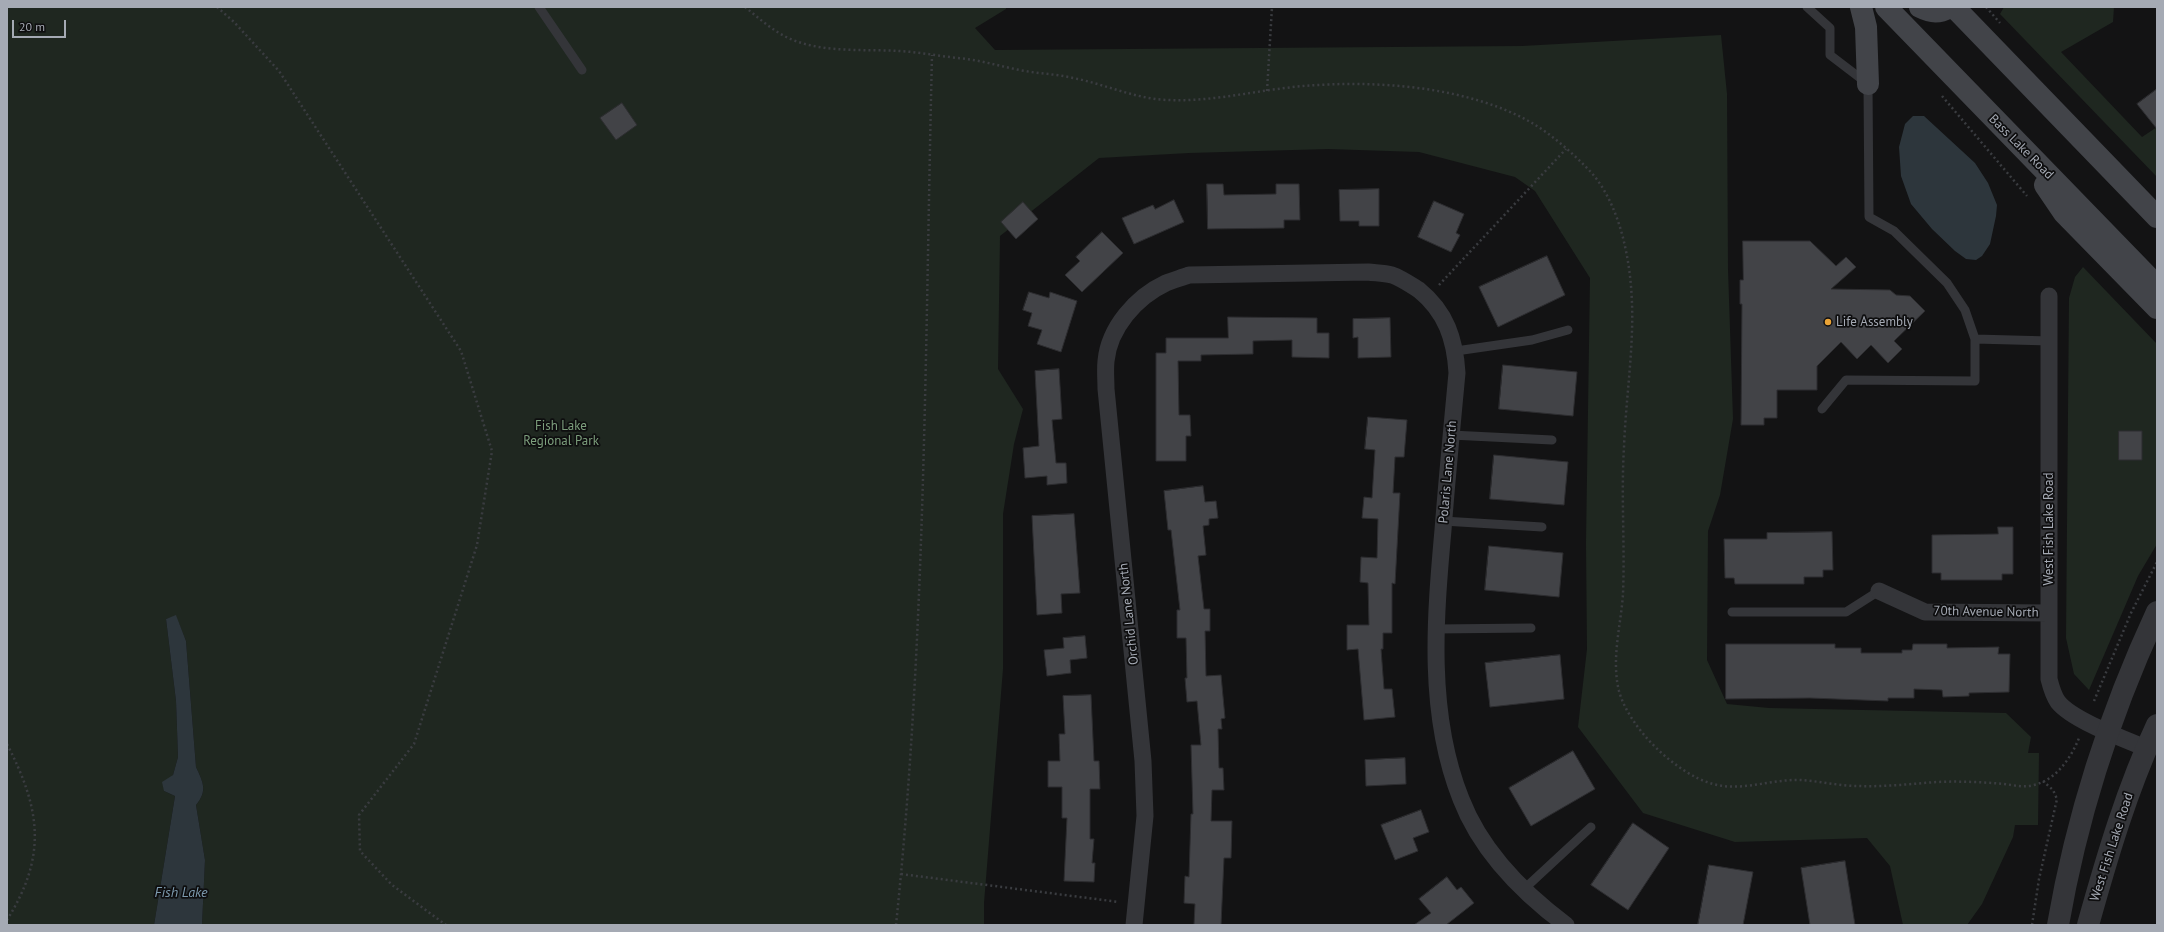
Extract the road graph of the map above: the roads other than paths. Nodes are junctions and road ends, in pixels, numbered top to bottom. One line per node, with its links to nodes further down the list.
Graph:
1 (539, 7): 8 (lane)
2 (1807, 7): 9 (lane)
3 (1861, 7): 9 (main road)
4 (1886, 7): 10 (main road, Bass Lake Road)
5 (1920, 7): 6 (main road)
6 (1950, 7)
7 (1954, 7): 11 (main road)
8 (582, 70)
9 (1868, 84): 17 (lane)
10 (2015, 141): 12 (main road, Bass Lake Road); 14 (main road)
11 (2157, 217)
12 (2157, 286)
13 (2049, 296): 18 (street, West Fish Lake Road)
14 (2157, 308)
15 (1131, 309): 19 (street, Polaris Lane North); 36 (street, Orchid Lane North)
16 (1568, 330): 19 (lane)
17 (1975, 339): 18 (lane); 20 (lane)
18 (2050, 341): 28 (street, West Fish Lake Road)
19 (1456, 351): 21 (street, Polaris Lane North)
20 (1822, 409)
21 (1451, 435): 22 (lane); 23 (street, Polaris Lane North)
22 (1552, 440)
23 (1444, 521): 24 (lane); 30 (street, Polaris Lane North)
24 (1542, 527)
25 (1879, 591): 26 (lane); 28 (street, 70th Avenue North)
26 (1732, 612)
27 (2157, 612): 32 (street)
28 (2049, 613): 32 (street, West Fish Lake Road)
29 (1531, 628): 30 (lane)
30 (1436, 629): 35 (street, Polaris Lane North)
31 (2157, 725): 33 (street, West Fish Lake Road)
32 (2108, 732): 33 (street, West Fish Lake Road); 38 (street)
33 (2146, 748): 39 (street, West Fish Lake Road)
34 (1591, 827): 35 (lane)
35 (1523, 890): 37 (street, Polaris Lane North)
36 (1134, 925)
37 (1566, 925)
38 (2058, 925)
39 (2088, 925)

